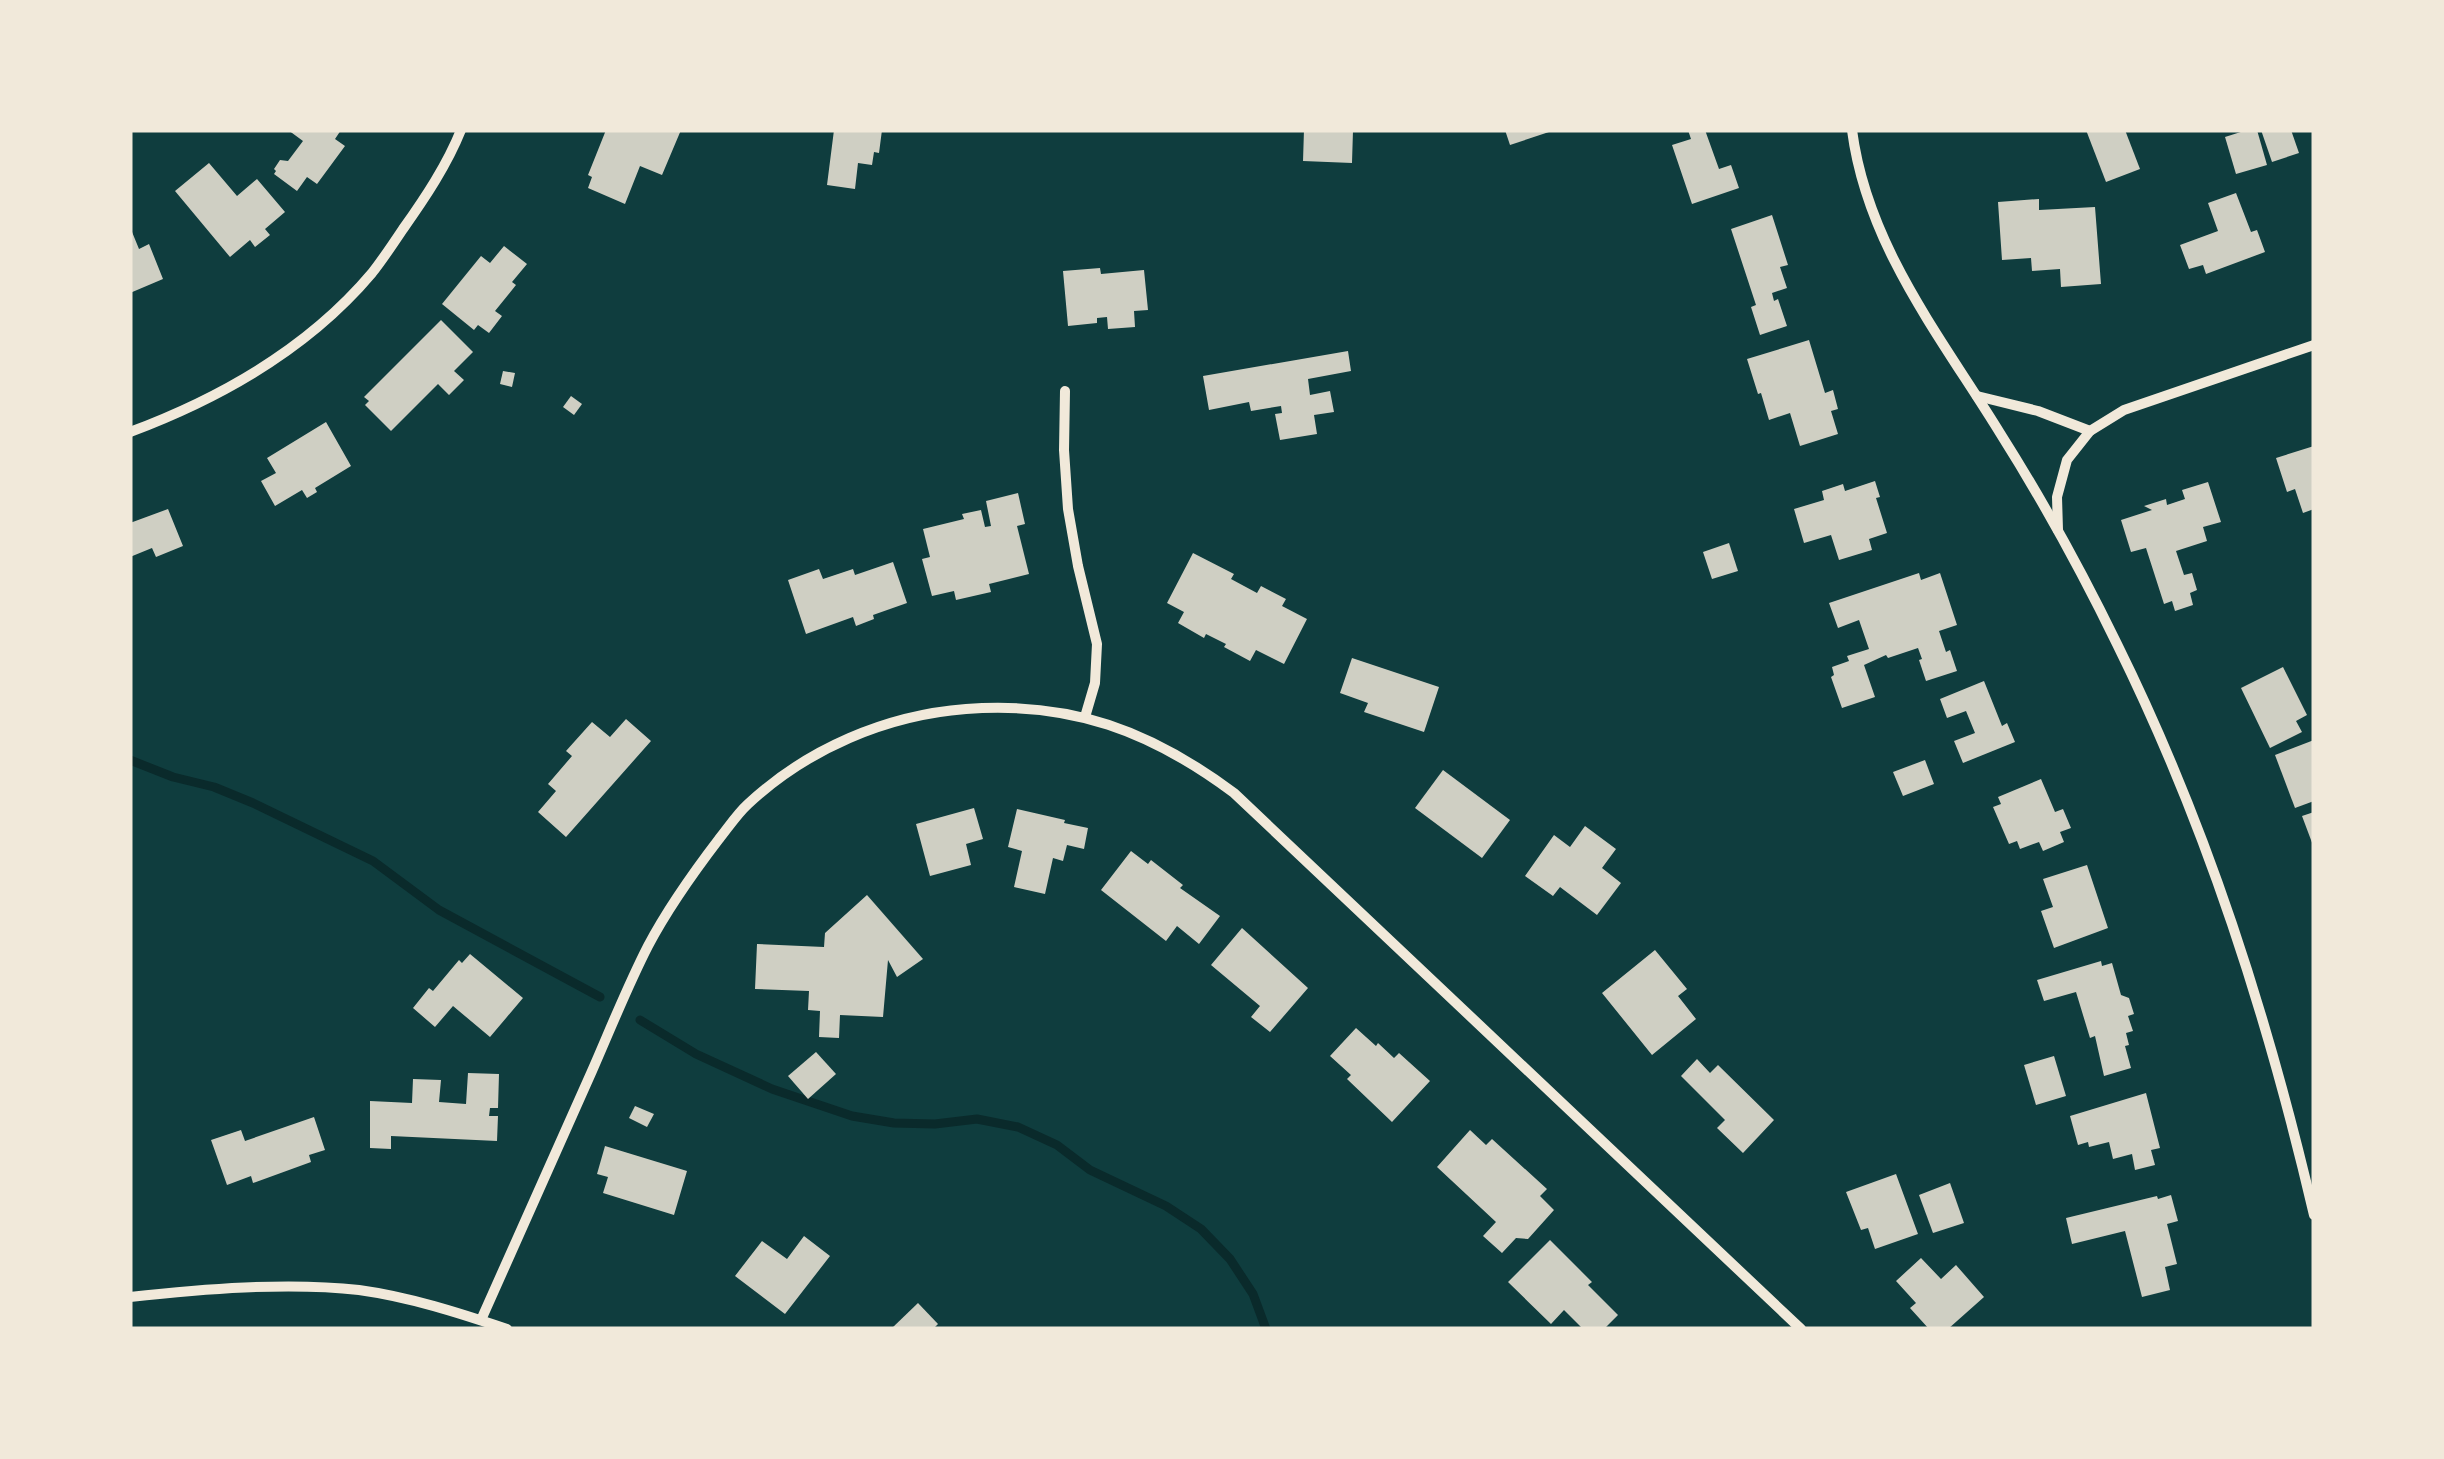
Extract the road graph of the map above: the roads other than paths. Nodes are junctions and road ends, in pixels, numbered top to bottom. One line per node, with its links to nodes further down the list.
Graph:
1 (461, 130): 7 (street)
2 (1852, 130): 5 (street)
3 (2314, 345): 6 (street)
4 (1065, 392): 9 (street)
5 (1977, 396): 6 (street); 8 (street)
6 (2090, 430): 8 (street)
7 (130, 432)
8 (2059, 533): 10 (street)
9 (1085, 718): 12 (street); 14 (street)
10 (2314, 1214)
11 (130, 1297): 12 (street)
12 (481, 1320): 13 (street)
13 (507, 1329)
14 (1801, 1329)

